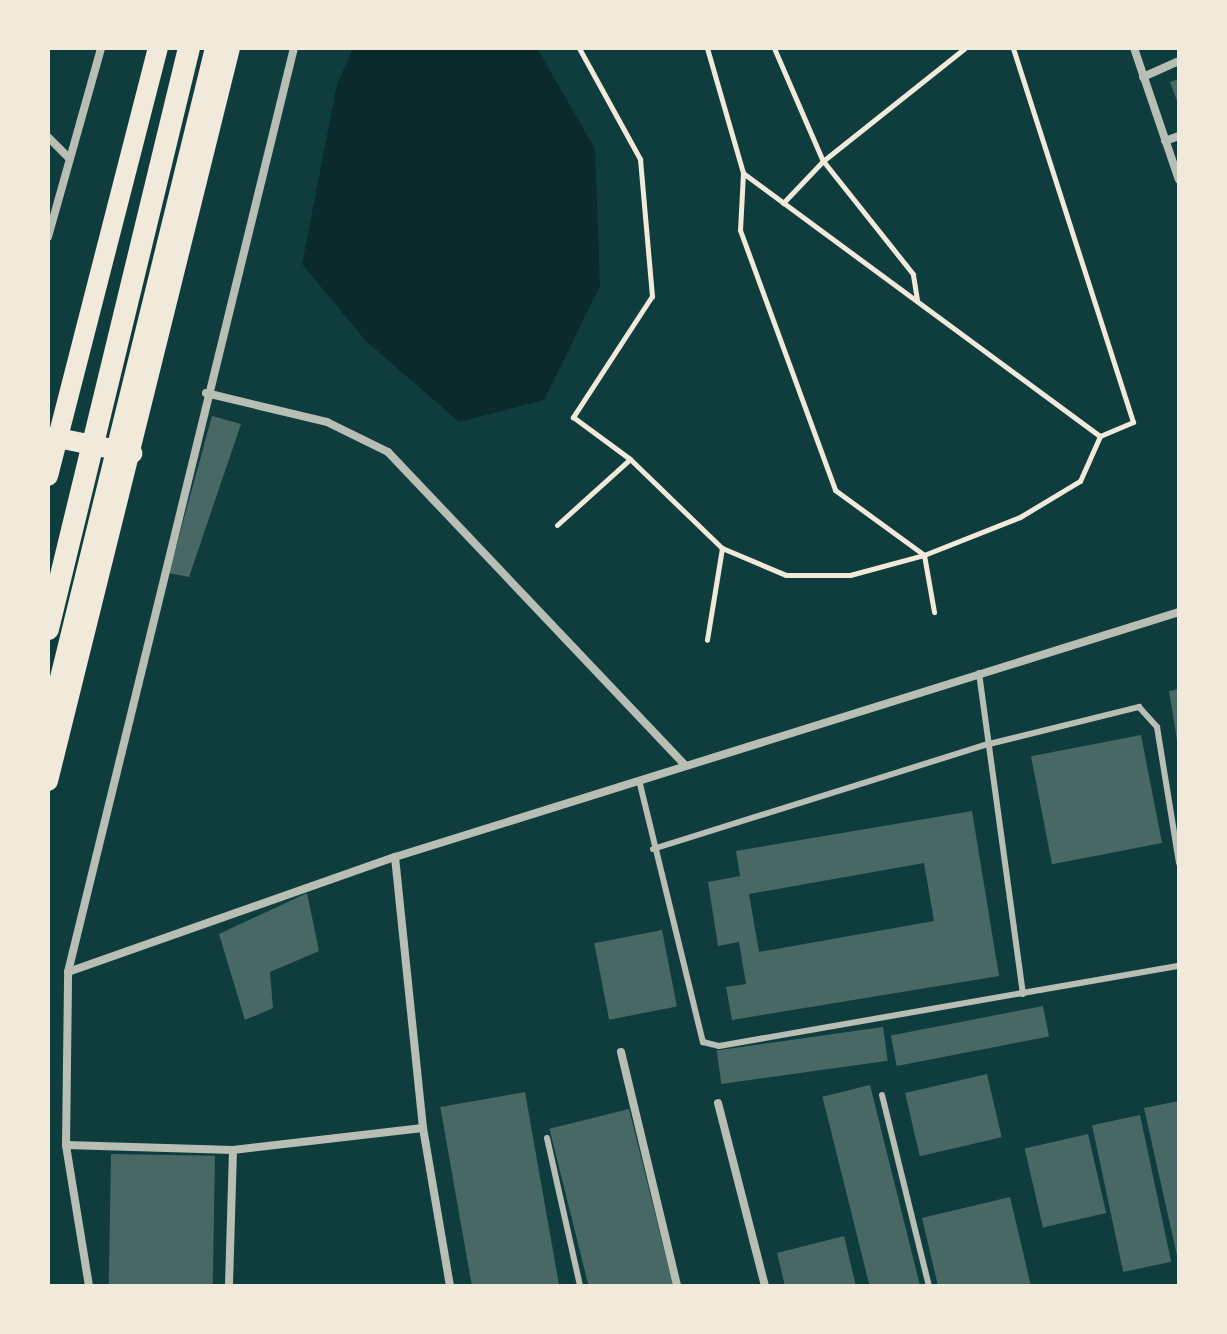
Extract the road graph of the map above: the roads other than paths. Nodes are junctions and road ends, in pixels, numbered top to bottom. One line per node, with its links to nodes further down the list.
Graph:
1 (101, 48): 13 (street)
2 (158, 48): 17 (main road)
3 (189, 48): 21 (highway)
4 (216, 48): 23 (highway)
5 (230, 48): 18 (main road)
6 (294, 48): 16 (street)
7 (1134, 48): 9 (street)
8 (1179, 61): 9 (street)
9 (1143, 77): 12 (street)
10 (1179, 136): 12 (street)
11 (48, 137): 13 (street)
12 (1165, 141): 14 (street)
13 (68, 157): 15 (street)
14 (1179, 180)
15 (48, 237)
16 (206, 393): 25 (street); 32 (street)
17 (58, 438): 18 (main road); 19 (main road)
18 (133, 454): 27 (main road)
19 (48, 476)
20 (1179, 612): 22 (street)
21 (48, 629)
22 (979, 672): 24 (lane); 25 (street)
23 (48, 731)
24 (985, 745): 28 (lane); 30 (lane); 33 (lane)
25 (685, 765): 26 (street)
26 (639, 780): 28 (lane); 29 (street)
27 (48, 781)
28 (653, 849): 33 (lane)
29 (395, 857): 32 (street); 37 (street)
30 (1179, 863)
31 (1179, 966): 33 (lane)
32 (68, 972): 39 (street)
33 (1023, 994)
34 (621, 1052): 45 (street)
35 (882, 1095): 47 (lane)
36 (718, 1103): 46 (street)
37 (423, 1128): 40 (street); 43 (street)
38 (547, 1138): 44 (lane)
39 (66, 1145): 40 (street); 41 (street)
40 (233, 1150): 42 (street)
41 (89, 1286)
42 (229, 1286)
43 (450, 1286)
44 (580, 1286)
45 (677, 1286)
46 (765, 1286)
47 (929, 1286)

